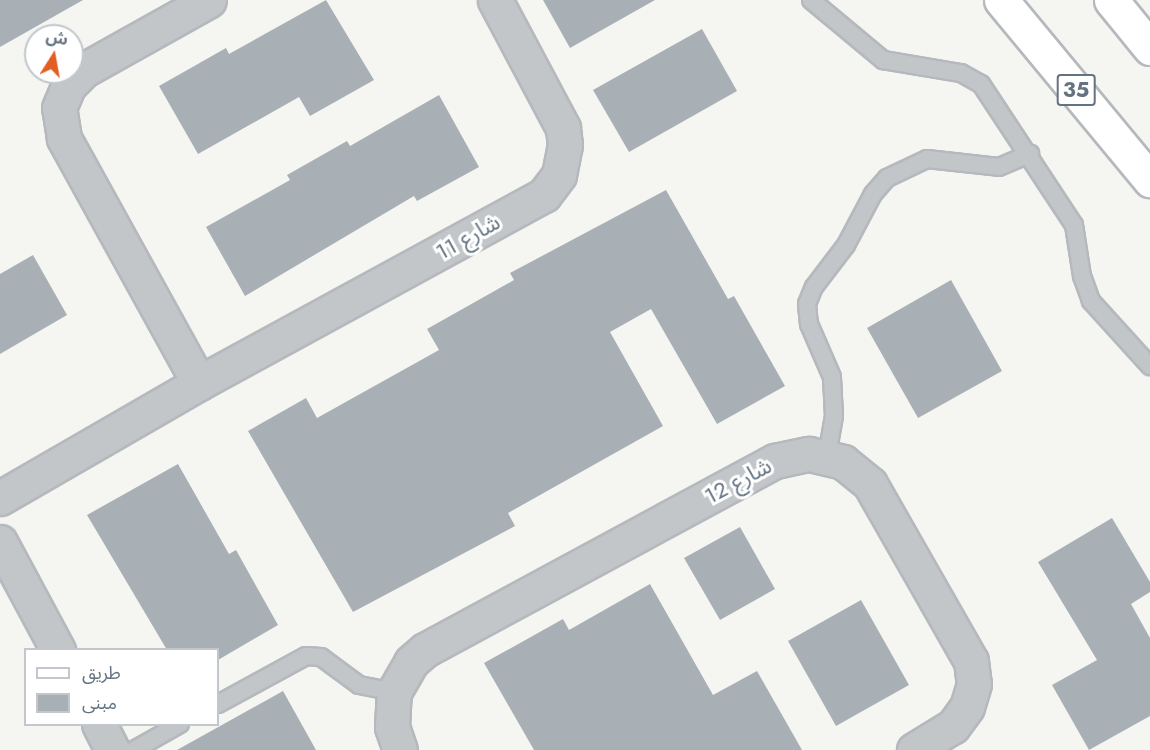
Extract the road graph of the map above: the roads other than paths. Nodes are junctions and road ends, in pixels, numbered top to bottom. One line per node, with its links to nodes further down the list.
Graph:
1 (209, 0): 10 (street)
2 (495, 0): 10 (street, شارع 11)
3 (811, 0): 7 (lane)
4 (1001, 0): 8 (main road, 35)
5 (1111, 0): 6 (main road)
6 (1150, 48)
7 (1030, 154): 9 (lane); 11 (lane)
8 (1150, 180)
9 (1150, 366)
10 (199, 383): 12 (street, شارع 11)
11 (826, 456): 15 (street, شارع 12); 22 (street, شارع 12)
12 (0, 498)
13 (0, 542): 14 (street)
14 (57, 648)
15 (394, 692): 16 (lane); 21 (street, شارع 12)
16 (219, 703)
17 (100, 726): 19 (street)
18 (176, 726): 20 (lane)
19 (112, 750)
20 (134, 750)
21 (400, 750)
22 (914, 750)

